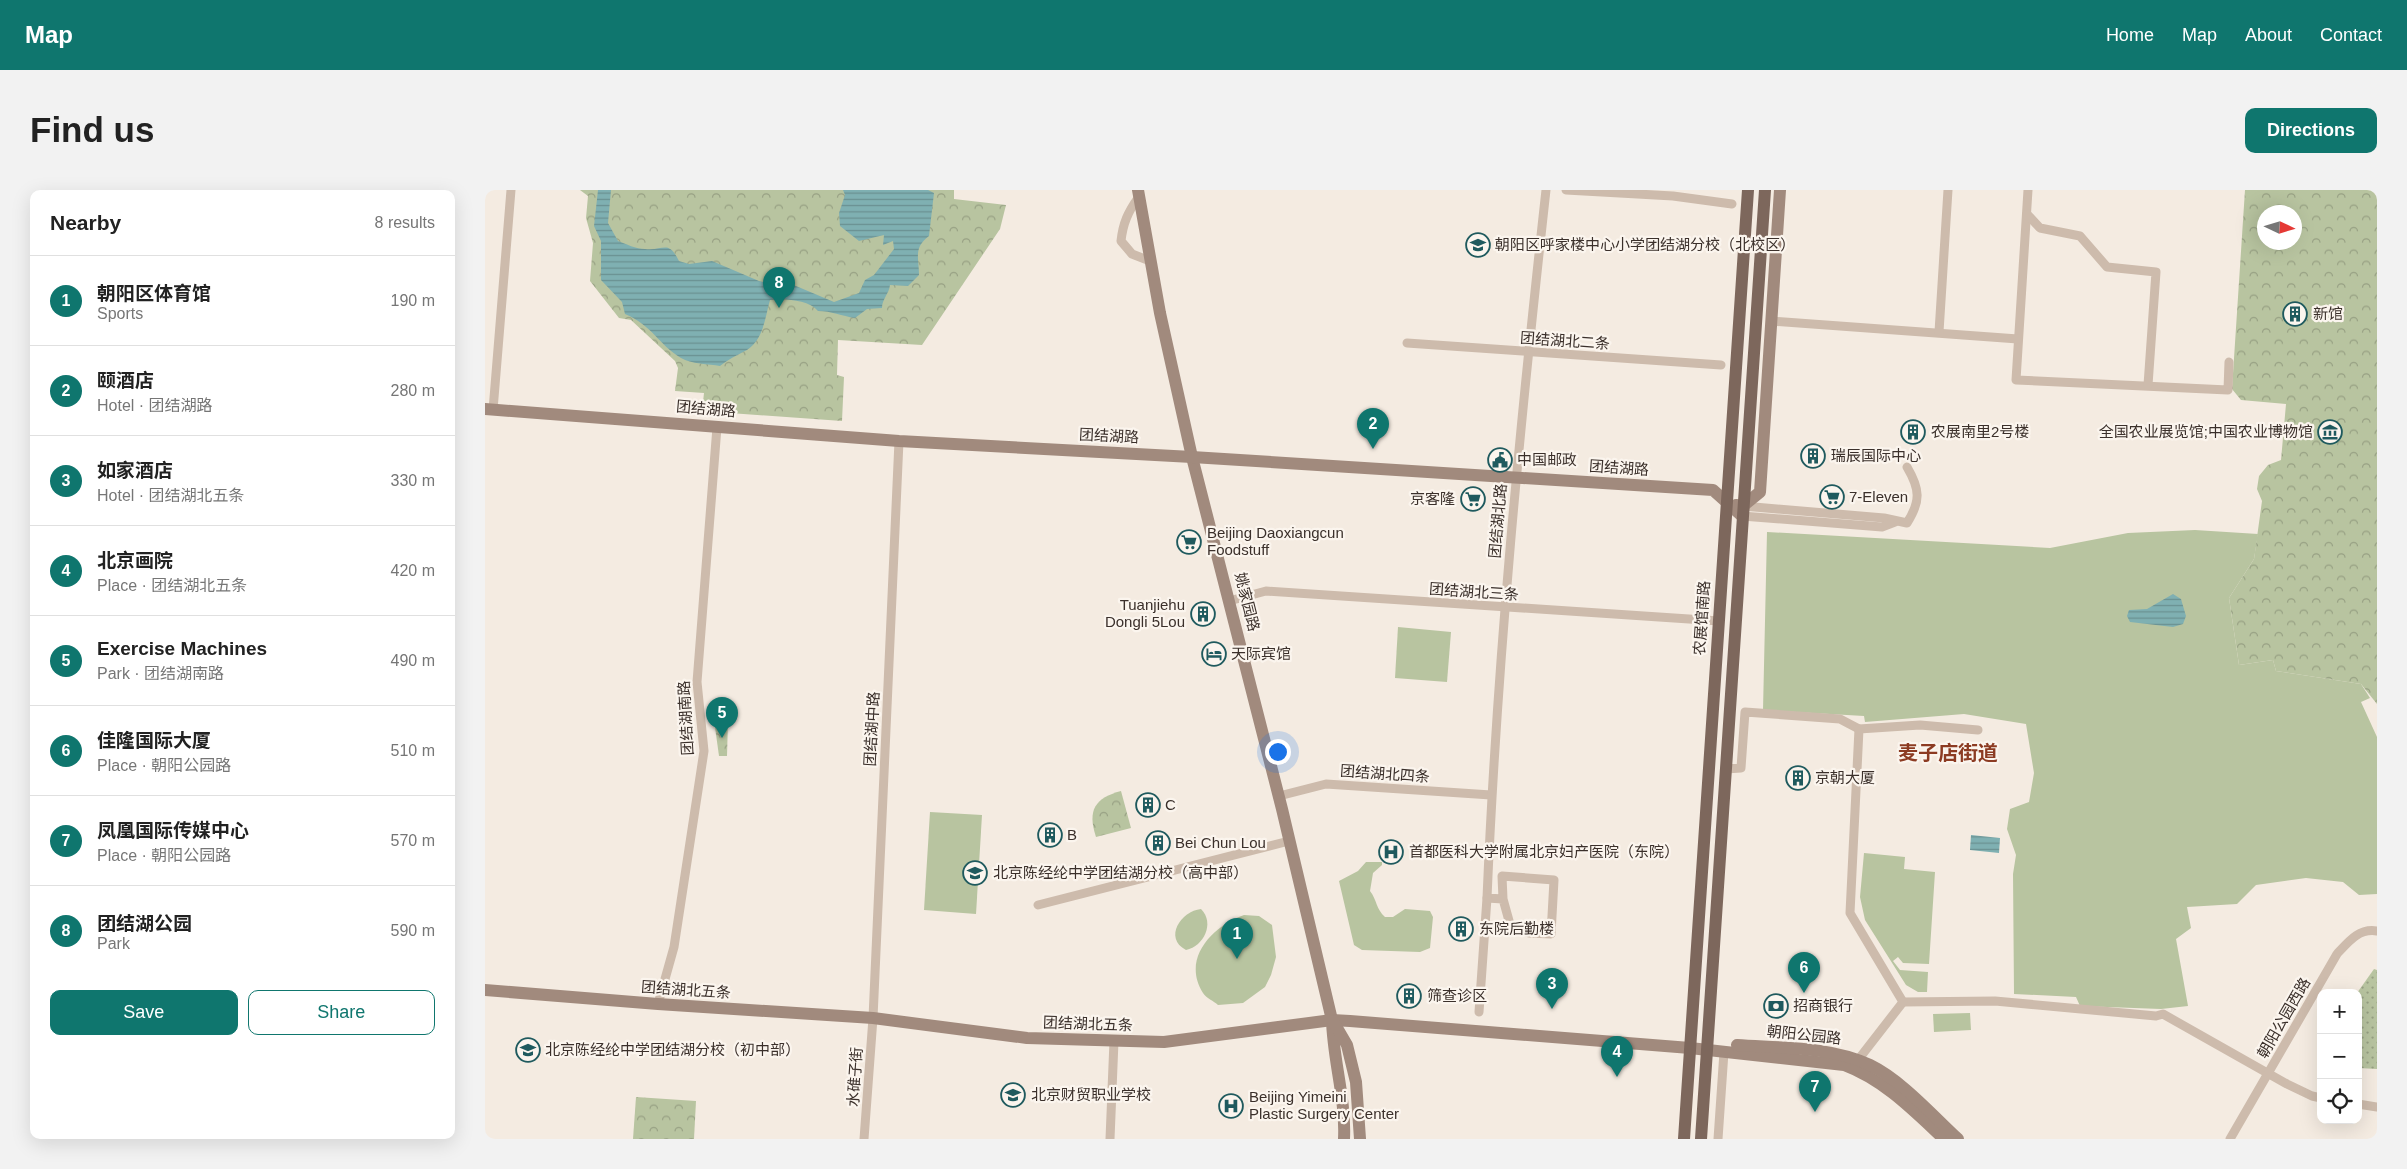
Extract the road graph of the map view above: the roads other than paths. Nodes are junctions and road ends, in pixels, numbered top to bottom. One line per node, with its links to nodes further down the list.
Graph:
1 (511, 190): 21 (street)
2 (1546, 190): 17 (street, 团结湖北路)
3 (1565, 190): 10 (street)
4 (1749, 190): 27 (main road, 农展馆南路)
5 (1765, 190): 28 (main road)
6 (1780, 190): 13 (street)
7 (1948, 190): 14 (street)
8 (2028, 190): 11 (street)
9 (1138, 194): 12 (street, 姚家园路); 12 (street)
10 (1732, 204)
11 (2027, 214): 15 (street); 20 (street)
12 (1150, 260): 24 (street, 姚家园路)
13 (1771, 320): 14 (street); 28 (street)
14 (1939, 332): 15 (street)
15 (2018, 339): 20 (street)
16 (1407, 343): 17 (street, 团结湖北二条)
17 (1528, 353): 19 (street, 团结湖北二条); 26 (street, 团结湖北路)
18 (2229, 362): 20 (street)
19 (1721, 365)
20 (2148, 386)
21 (489, 409): 22 (street, 团结湖路)
22 (717, 427): 23 (street, 团结湖路); 44 (street, 团结湖南路)
23 (899, 441): 24 (street, 团结湖路); 46 (street, 团结湖中路)
24 (1192, 456): 26 (street, 团结湖路); 29 (street, 姚家园路)
25 (1907, 467): 28 (street)
26 (1515, 477): 27 (street, 团结湖路); 30 (street, 团结湖北路)
27 (1726, 504): 28 (street, 团结湖路); 31 (main road, 农展馆南路)
28 (1743, 511): 34 (main road)
29 (1229, 601): 30 (street, 团结湖北三条); 36 (street, 姚家园路)
30 (1505, 608): 31 (street, 团结湖北三条); 35 (street, 团结湖北路)
31 (1719, 621): 50 (main road, 农展馆南路)
32 (1859, 729): 33 (street); 34 (street); 43 (street)
33 (1979, 730)
34 (1726, 769): 49 (main road)
35 (1491, 795): 36 (street, 团结湖北四条); 38 (street, 团结湖北路)
36 (1279, 796): 37 (street, 姚家园路)
37 (1289, 841): 40 (street); 47 (street, 姚家园路)
38 (1487, 898): 39 (street); 45 (street, 团结湖北路)
39 (1503, 899): 39 (street)
40 (1038, 905)
41 (2377, 931): 53 (street, 朝阳公园西路)
42 (485, 990): 44 (street, 团结湖北五条)
43 (1903, 1002): 52 (street); 53 (street)
44 (658, 1004): 46 (street, 团结湖北五条)
45 (1479, 1012)
46 (873, 1018): 48 (street, 团结湖北五条); 57 (street, 水碓子街)
47 (1333, 1020): 48 (street, 团结湖北五条); 50 (street, 团结湖北五条); 59 (street, 姚家园路); 60 (street, 姚家园路)
48 (1115, 1041): 58 (street)
49 (1707, 1047): 50 (street, 团结湖北五条); 51 (street, 朝阳公园路); 52 (street, 朝阳公园路); 62 (main road)
50 (1690, 1048): 61 (main road, 农展馆南路)
51 (1724, 1052): 63 (street); 64 (street, 朝阳公园路)
52 (1858, 1060): 65 (street, 朝阳公园路)
53 (2268, 1074): 54 (street); 66 (street, 朝阳公园西路)
54 (2317, 1097)
55 (2362, 1105): 56 (street)
56 (2377, 1107)
57 (864, 1139)
58 (1110, 1139)
59 (1344, 1139)
60 (1360, 1139)
61 (1684, 1139)
62 (1701, 1139)
63 (1718, 1139)
64 (1944, 1139)
65 (1958, 1139)
66 (2231, 1139)

